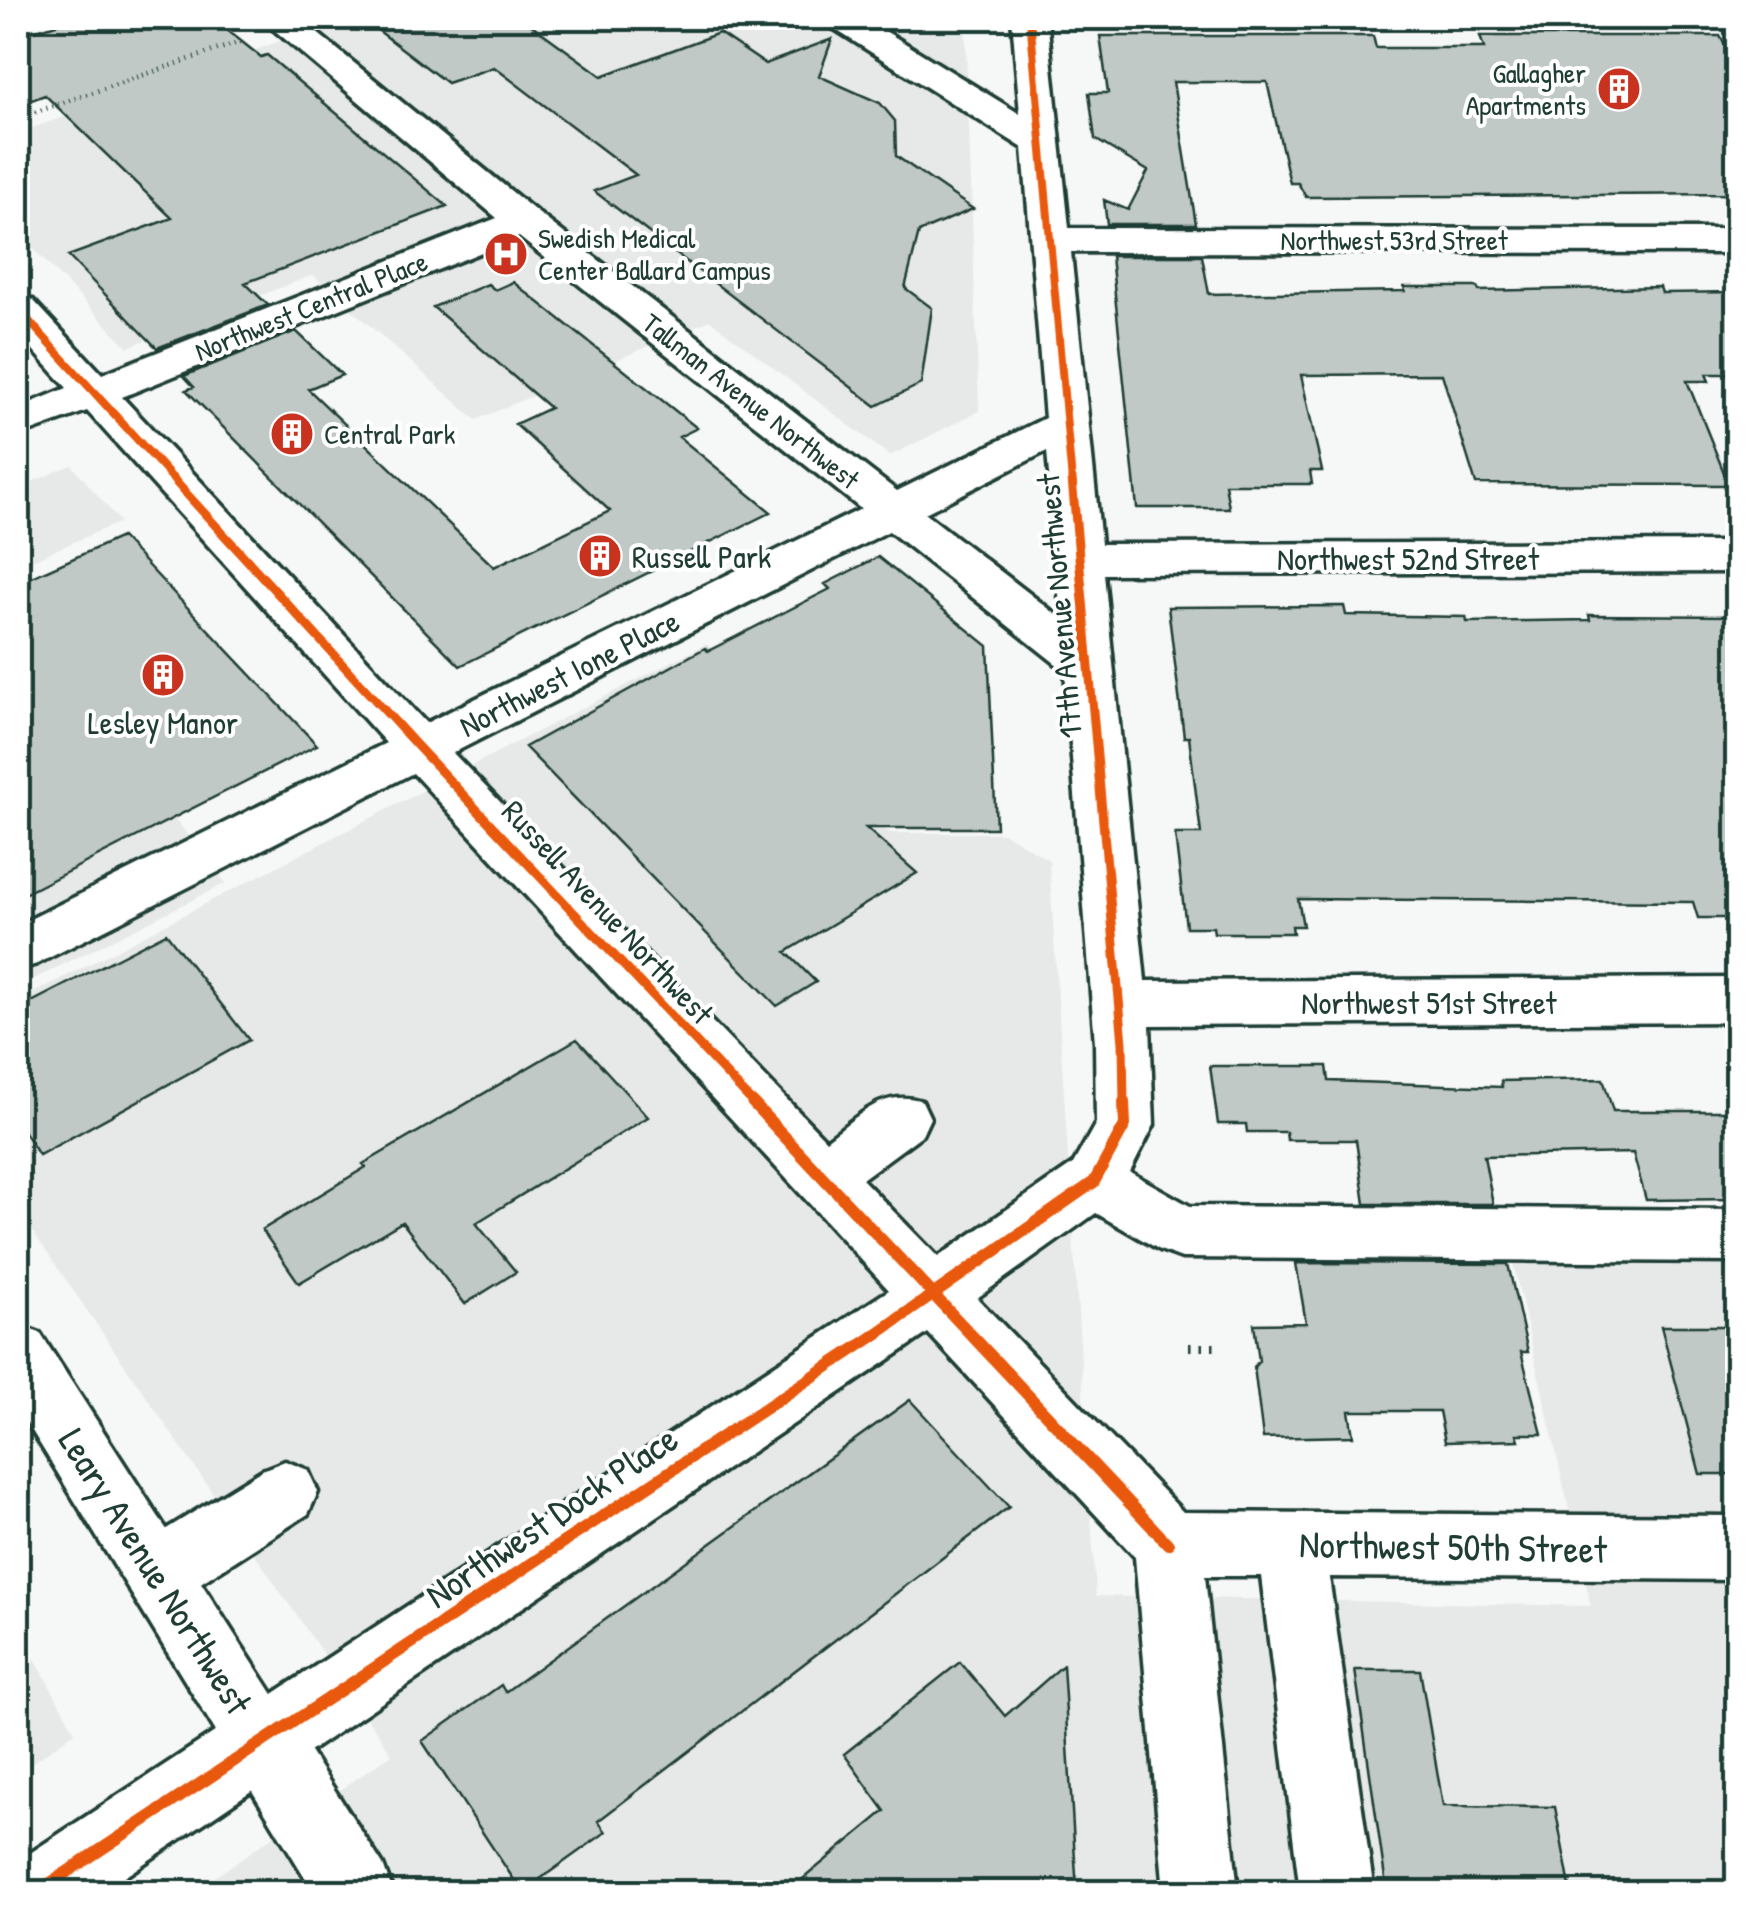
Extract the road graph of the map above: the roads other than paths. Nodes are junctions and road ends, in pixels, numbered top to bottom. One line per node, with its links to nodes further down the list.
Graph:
1 (840, 18): 4 (street)
2 (1030, 18): 4 (street, 17th Avenue Northwest)
3 (264, 28): 5 (street, Tallman Avenue Northwest)
4 (1042, 144): 6 (street, 17th Avenue Northwest)
5 (524, 221): 9 (street, Northwest Central Place); 12 (street, Tallman Avenue Northwest)
6 (1050, 240): 7 (street, Northwest 53rd Street); 11 (street, 17th Avenue Northwest)
7 (1738, 241)
8 (18, 309): 9 (street, Russell Avenue Northwest)
9 (98, 392): 10 (street, Northwest Central Place); 16 (street, Russell Avenue Northwest)
10 (18, 423)
11 (1067, 424): 12 (street, Northwest Ione Place); 14 (street, 17th Avenue Northwest)
12 (892, 512): 15 (street, Tallman Avenue Northwest); 16 (street, Northwest Ione Place)
13 (1738, 558): 14 (street, Northwest 52nd Street)
14 (1079, 559): 15 (street, 17th Avenue Northwest)
15 (1089, 665): 19 (street, 17th Avenue Northwest)
16 (419, 748): 17 (street, Northwest Ione Place); 21 (street, Russell Avenue Northwest)
17 (18, 949)
18 (1738, 1000): 19 (street, Northwest 51st Street)
19 (1120, 1003): 22 (street, 17th Avenue Northwest)
20 (900, 1118): 21 (street)
21 (821, 1176): 24 (street, Russell Avenue Northwest)
22 (1094, 1182): 23 (street); 24 (street, Northwest Dock Place)
23 (1738, 1236)
24 (934, 1294): 27 (street, Russell Avenue Northwest); 31 (street, Northwest Dock Place)
25 (18, 1353): 30 (street, Leary Avenue Northwest)
26 (285, 1492): 30 (street)
27 (1168, 1544): 28 (street, Northwest 50th Street); 34 (street)
28 (1291, 1544): 29 (street, Northwest 50th Street); 35 (street)
29 (1738, 1548)
30 (158, 1572): 31 (street, Leary Avenue Northwest)
31 (264, 1742): 32 (street, Northwest Dock Place); 33 (street, Leary Avenue Northwest)
32 (38, 1892)
33 (356, 1892)
34 (1201, 1892)
35 (1336, 1892)

